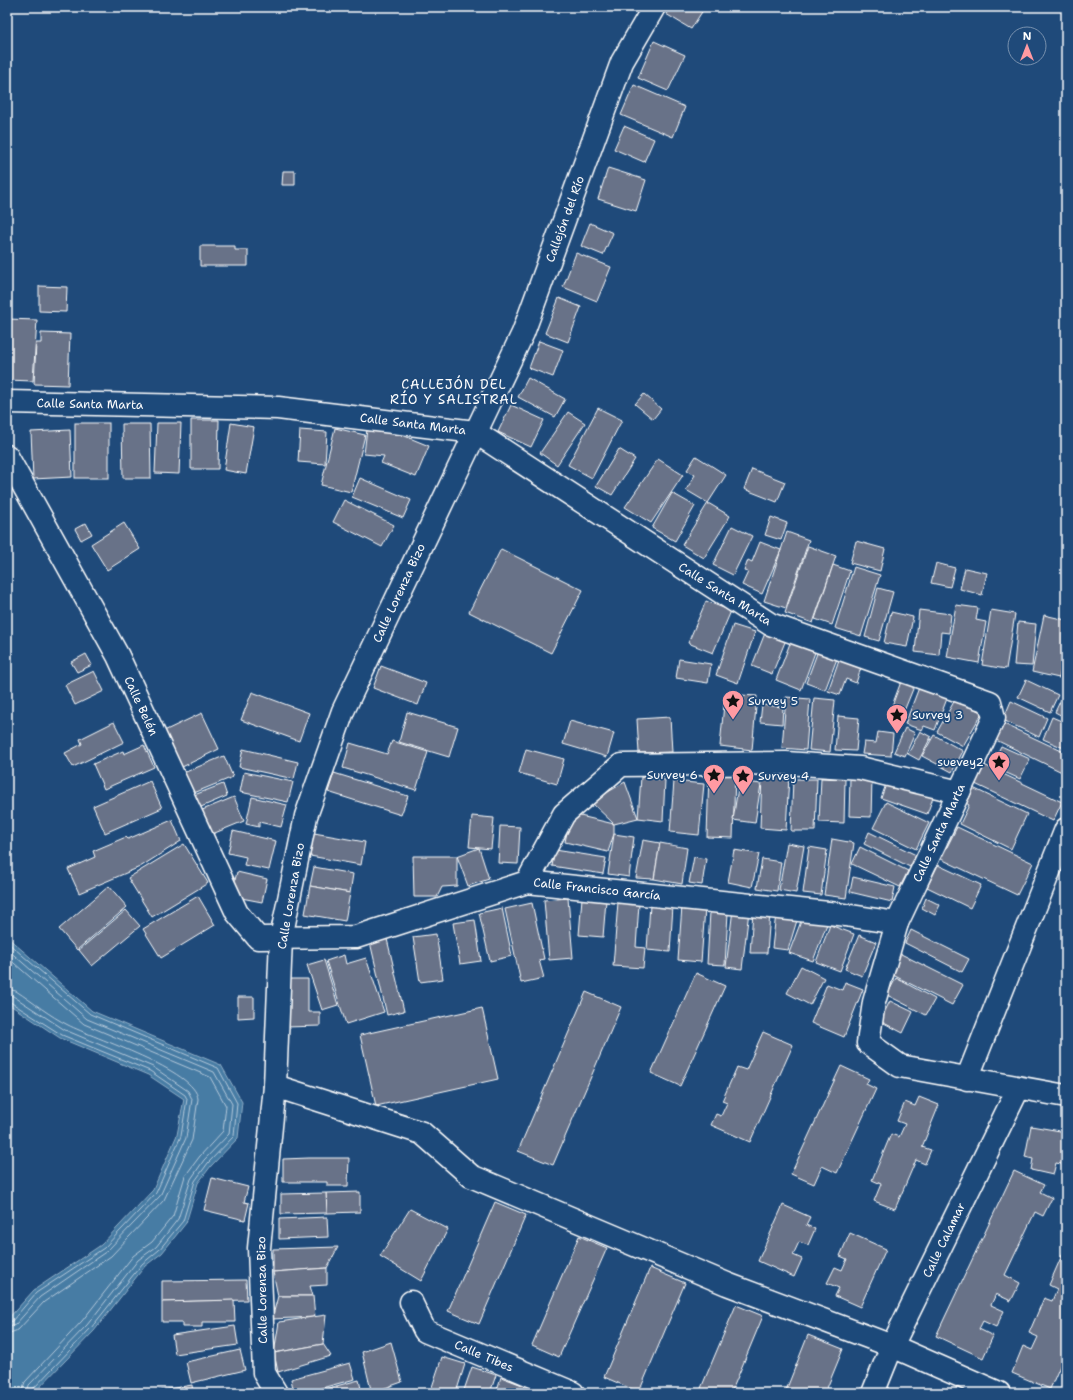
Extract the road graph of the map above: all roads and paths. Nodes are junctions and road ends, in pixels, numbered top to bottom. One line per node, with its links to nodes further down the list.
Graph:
1 (654, 7): 3 (street, Callejón del Río)
2 (7, 402): 3 (street, Calle Santa Marta)
3 (475, 432): 5 (street, Calle Santa Marta); 9 (street, Calle Lorenza Bizo)
4 (7, 456): 9 (street, Calle Belén)
5 (959, 792): 7 (street); 8 (street, Calle Santa Marta)
6 (1066, 829): 10 (street)
7 (527, 882): 8 (street, Calle Francisco García); 9 (street, Calle Francisco García)
8 (897, 923): 10 (street, Calle Santa Marta)
9 (281, 938): 11 (street, Calle Lorenza Bizo)
10 (967, 1079): 12 (street, Calle Santa Marta)
11 (275, 1086): 15 (street); 16 (street, Calle Lorenza Bizo)
12 (1018, 1089): 13 (street, Calle Santa Marta); 15 (street, Calle Calamar)
13 (1066, 1096)
14 (412, 1302): 17 (street, Calle Tibes)
15 (892, 1346): 18 (street, Calle Calamar); 19 (street)
16 (276, 1393)
17 (573, 1393)
18 (872, 1393)
19 (999, 1393)

